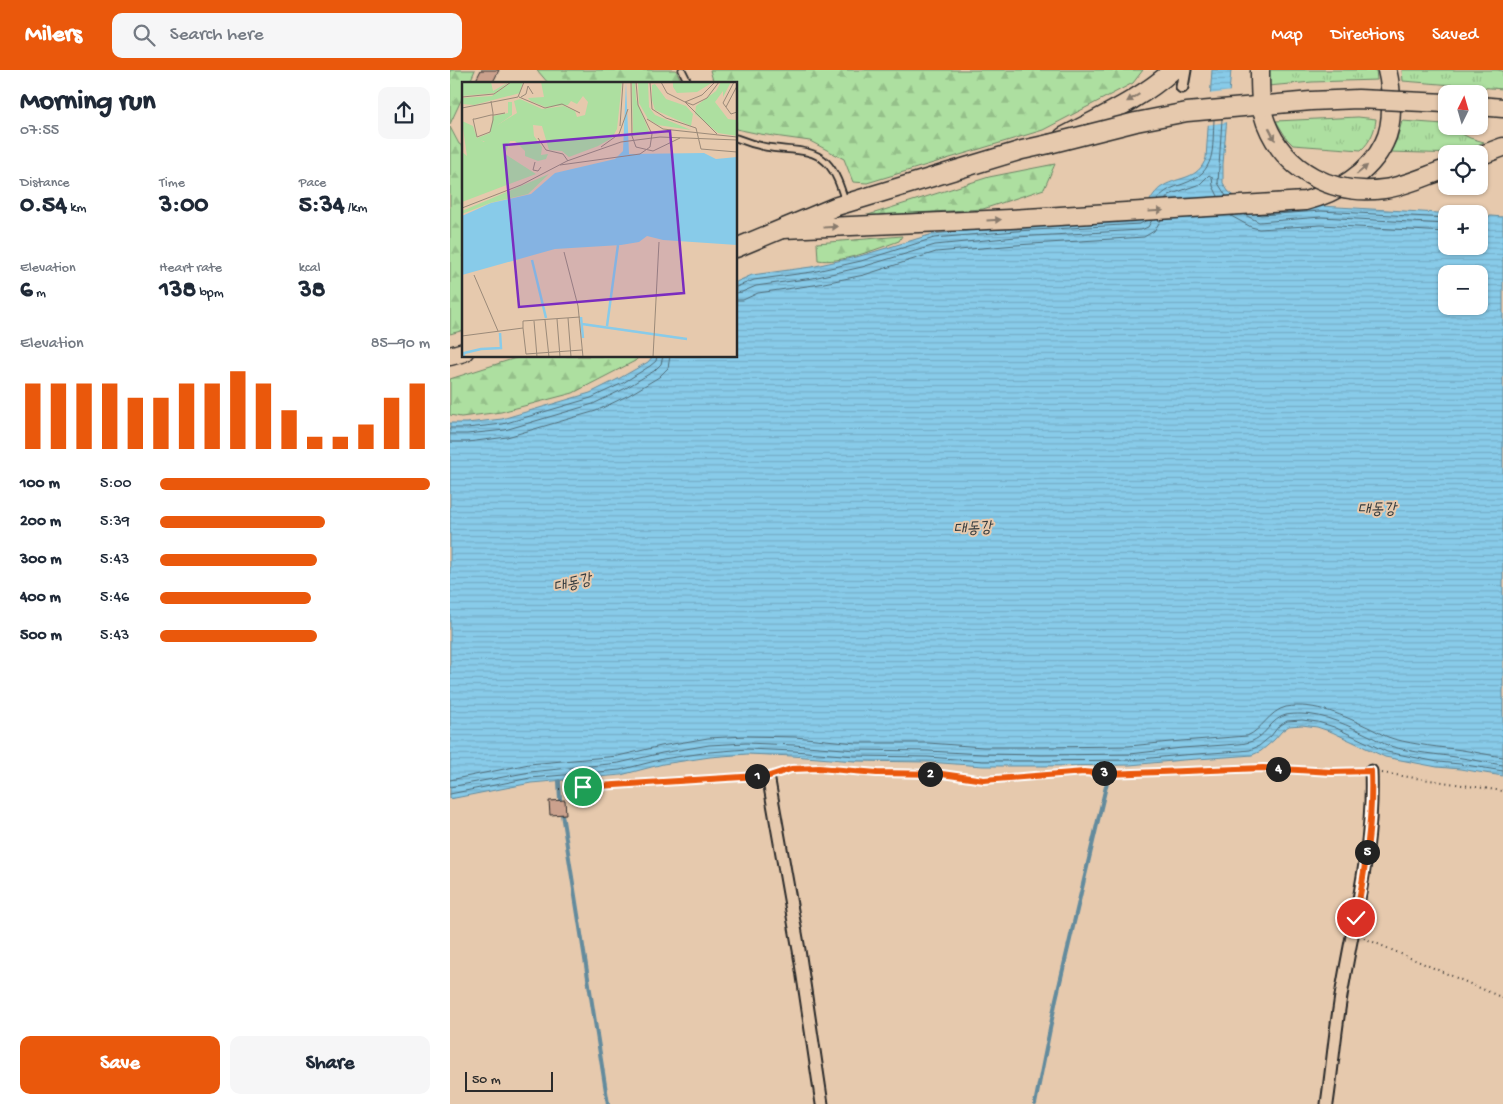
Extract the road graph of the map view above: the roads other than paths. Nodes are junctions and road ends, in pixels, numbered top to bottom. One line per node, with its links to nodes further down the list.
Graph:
1 (682, 70): 6 (lane)
2 (1173, 70): 12 (main road, one-way to 12, bridge)
3 (1185, 70): 7 (street)
4 (1260, 70): 15 (main road, one-way to 15, bridge)
5 (1387, 70): 17 (main road, one-way to 5, bridge)
6 (688, 82)
7 (1182, 87)
8 (1438, 103): 12 (main road, bridge)
9 (1488, 107): 10 (main road)
10 (1503, 108)
11 (738, 139): 16 (lane)
12 (1049, 144): 16 (main road)
13 (1503, 147): 14 (main road)
14 (1488, 153)
15 (1438, 172)
16 (842, 205): 17 (main road)
17 (783, 229): 18 (main road)
18 (738, 247)
19 (1371, 771): 22 (street)
20 (766, 780): 21 (street)
21 (822, 1104)
22 (1327, 1104)

